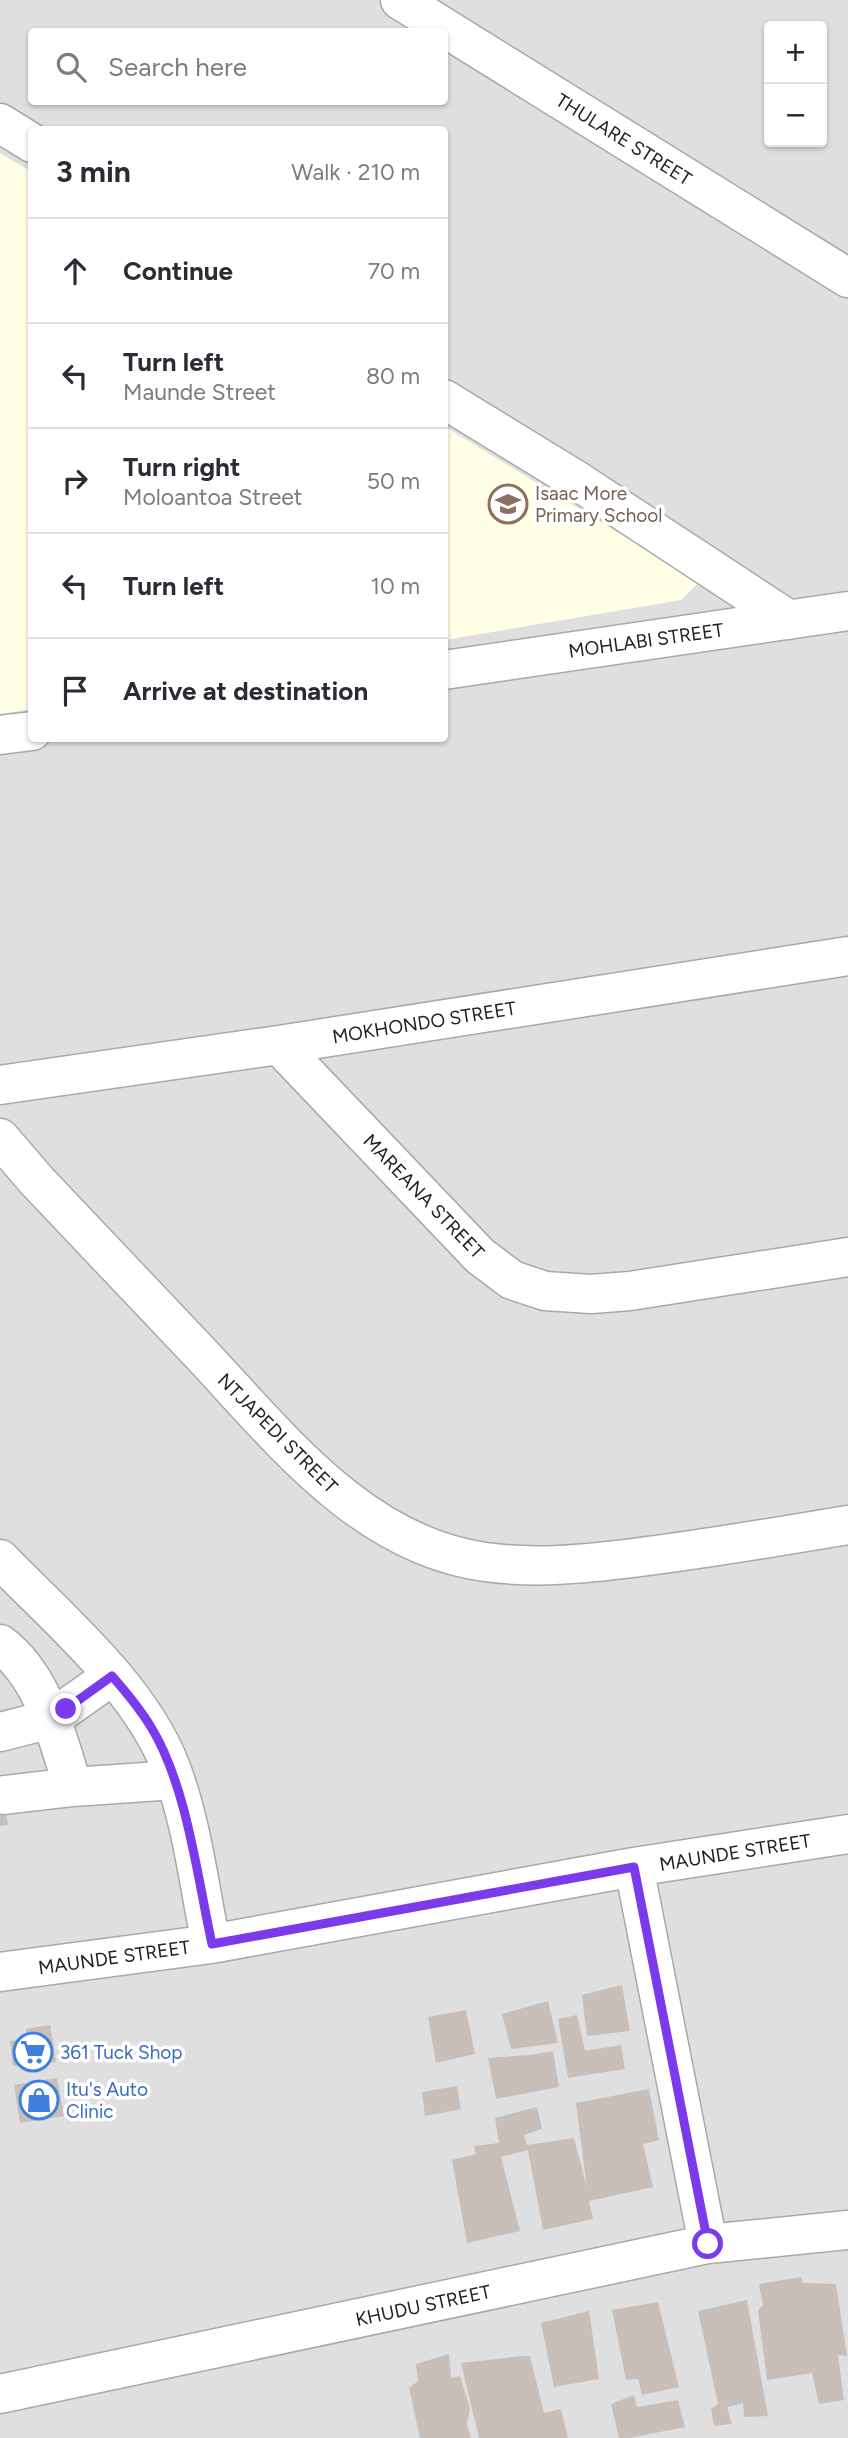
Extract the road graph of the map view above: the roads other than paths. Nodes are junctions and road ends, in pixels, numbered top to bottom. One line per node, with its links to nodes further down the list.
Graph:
1 (400, 0): 2 (street, THULARE STREET)
2 (445, 28)
3 (448, 30): 6 (street, THULARE STREET)
4 (0, 123): 5 (street)
5 (28, 140)
6 (848, 278)
7 (448, 400): 9 (street)
8 (848, 611): 9 (street, MOHLABI STREET)
9 (789, 620): 10 (street, MOHLABI STREET)
10 (448, 669)
11 (28, 732): 12 (street)
12 (0, 735)
13 (848, 956): 14 (street, MOKHONDO STREET)
14 (279, 1045): 15 (street, MOKHONDO STREET); 17 (street, MAREANA STREET)
15 (0, 1085)
16 (0, 1138): 18 (street, NTJAPEDI STREET)
17 (848, 1258)
18 (848, 1525)
19 (0, 1559): 21 (street)
20 (0, 1644): 22 (street)
21 (112, 1676): 22 (street); 24 (street)
22 (51, 1718): 23 (street); 25 (street)
23 (0, 1732)
24 (174, 1780): 25 (street); 29 (street)
25 (73, 1787): 26 (street)
26 (4, 1795)
27 (848, 1834): 28 (street, MAUNDE STREET)
28 (634, 1867): 29 (street, MAUNDE STREET); 32 (street)
29 (212, 1944): 30 (street, MAUNDE STREET)
30 (0, 1972)
31 (848, 2230): 32 (street, KHUDU STREET)
32 (708, 2244): 33 (street, KHUDU STREET)
33 (0, 2394)

